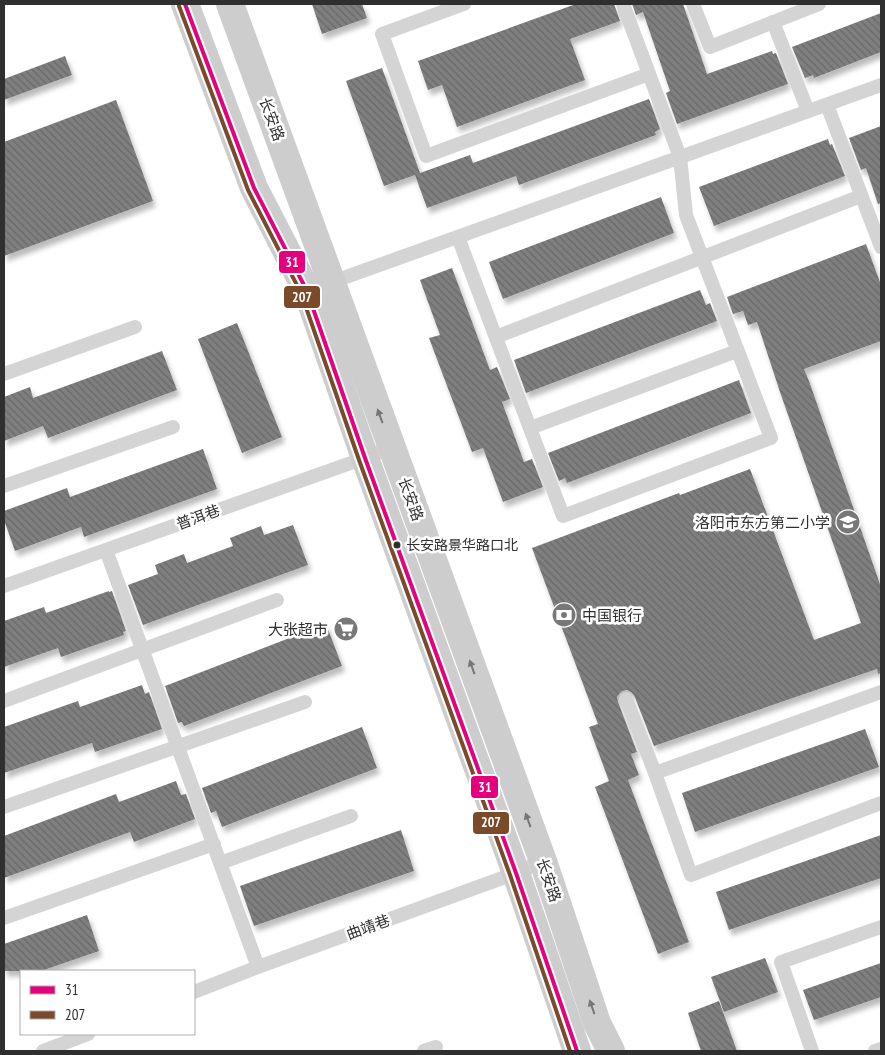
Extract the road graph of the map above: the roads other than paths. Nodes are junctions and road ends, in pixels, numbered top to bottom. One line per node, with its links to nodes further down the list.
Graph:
1 (185, 4): 26 (main road, 长安路)
2 (230, 4): 18 (main road, 长安路)
3 (464, 4): 8 (lane)
4 (623, 4): 8 (lane)
5 (693, 4): 7 (lane)
6 (819, 4): 7 (lane)
7 (773, 22): 11 (lane)
8 (649, 74): 12 (lane)
9 (881, 85): 10 (lane)
10 (827, 105): 11 (lane); 13 (lane)
11 (808, 111): 12 (lane)
12 (680, 157): 15 (lane); 17 (lane)
13 (862, 196): 14 (lane); 17 (lane)
14 (876, 217): 16 (lane)
15 (458, 237): 18 (lane); 20 (lane)
16 (881, 248)
17 (702, 257): 20 (lane); 21 (lane)
18 (332, 282): 25 (main road, 长安路, one-way to 18)
19 (135, 327): 22 (lane)
20 (496, 337): 24 (lane)
21 (738, 351): 24 (lane); 24 (lane)
22 (4, 374)
23 (173, 427): 27 (lane)
24 (530, 428)
25 (391, 447): 26 (lane, 普洱巷); 42 (main road, 长安路, one-way to 25)
26 (366, 458): 28 (lane, 普洱巷); 44 (main road, 长安路)
27 (4, 486)
28 (106, 550): 29 (lane, 普洱巷); 31 (lane)
29 (5, 582)
30 (277, 600): 31 (lane)
31 (142, 650): 34 (lane); 36 (lane)
32 (881, 692): 37 (lane)
33 (626, 700): 37 (lane)
34 (4, 701)
35 (305, 702): 36 (lane)
36 (178, 747): 39 (lane); 41 (lane)
37 (655, 773): 38 (lane)
38 (881, 803)
39 (4, 807)
40 (351, 816): 43 (lane)
41 (214, 844): 43 (lane); 45 (lane)
42 (543, 860): 44 (lane, 曲靖巷); 53 (main road, 长安路, one-way to 42)
43 (220, 863): 47 (lane)
44 (516, 873): 47 (lane, 曲靖巷); 52 (main road, 长安路)
45 (4, 918)
46 (881, 927): 54 (lane)
47 (258, 967): 48 (lane, 曲靖巷)
48 (195, 992)
49 (85, 1035): 51 (lane)
50 (881, 1049): 55 (lane)
51 (43, 1051)
52 (577, 1051)
53 (611, 1051)
54 (812, 1051)
55 (875, 1051)

